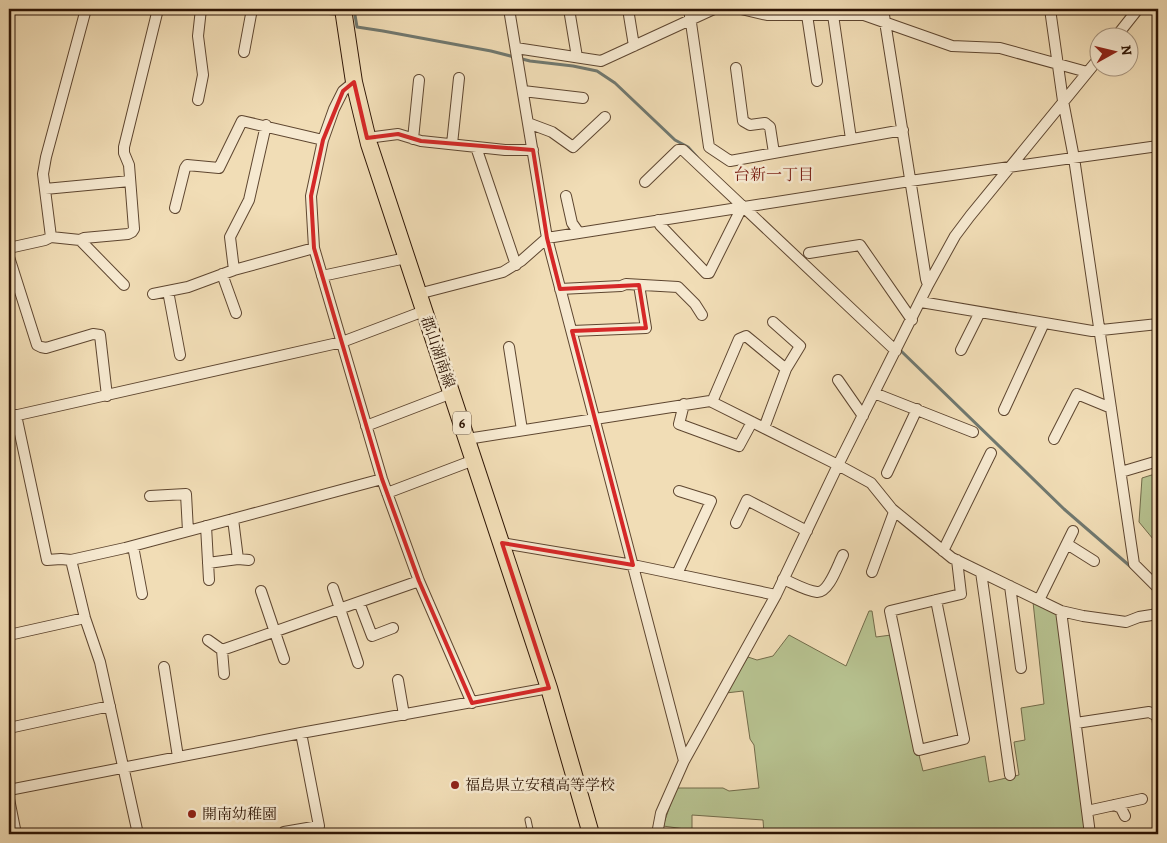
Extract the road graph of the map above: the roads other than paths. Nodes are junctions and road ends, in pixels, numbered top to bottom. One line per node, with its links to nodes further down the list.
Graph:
1 (86, 9): 54 (street)
2 (158, 9): 51 (street)
3 (201, 9): 34 (street)
4 (252, 9): 22 (street)
5 (339, 9): 31 (main road, 郡山湖南線 / 6)
6 (509, 9): 21 (street)
7 (569, 9): 23 (street)
8 (628, 9): 20 (street)
9 (714, 9): 15 (street)
10 (741, 9): 14 (street)
11 (883, 9): 18 (street)
12 (1050, 9): 24 (street)
13 (1138, 9): 19 (street)
14 (772, 12): 16 (street)
15 (690, 14): 20 (street); 48 (street)
16 (807, 15): 17 (street); 30 (street)
17 (833, 15): 18 (street); 42 (street)
18 (886, 22): 24 (street); 39 (street)
19 (1123, 28)
20 (634, 46): 23 (street)
21 (516, 48): 23 (street); 32 (street)
22 (244, 52)
23 (576, 57)
24 (1058, 64): 27 (street); 35 (street)
25 (736, 68): 48 (street)
26 (1090, 69): 27 (street)
27 (1087, 72): 35 (street)
28 (459, 78): 44 (street)
29 (419, 80): 41 (street)
30 (817, 81)
31 (354, 82): 40 (main road, 郡山湖南線 / 6); 43 (street)
32 (523, 91): 33 (street); 37 (street)
33 (583, 98)
34 (198, 100)
35 (1063, 101): 49 (street); 50 (street)
36 (605, 117): 37 (street)
37 (528, 123): 47 (street)
38 (266, 125): 43 (street); 57 (street); 69 (street)
39 (903, 130): 42 (street); 52 (street)
40 (367, 138): 41 (street); 67 (main road, 郡山湖南線 / 6)
41 (413, 139): 44 (street)
42 (851, 139): 48 (street)
43 (323, 140): 64 (street)
44 (452, 144): 46 (street)
45 (1158, 146): 49 (street)
46 (476, 147): 47 (street); 68 (street)
47 (533, 150): 61 (street)
48 (774, 153)
49 (1074, 158): 50 (street); 88 (street)
50 (1010, 166): 52 (street); 74 (street)
51 (130, 181): 54 (street); 62 (street)
52 (910, 181): 56 (street); 74 (street)
53 (645, 182): 56 (street)
54 (44, 189): 60 (street)
55 (566, 196): 59 (street)
56 (742, 207): 58 (street); 58 (street); 93 (street)
57 (175, 208)
58 (658, 220): 59 (street)
59 (579, 233): 61 (street)
60 (51, 237): 62 (street); 63 (street)
61 (547, 238): 68 (street); 75 (street)
62 (80, 240): 72 (street)
63 (9, 248)
64 (314, 248): 69 (street); 71 (street)
65 (810, 253): 84 (street)
66 (9, 257): 99 (street)
67 (406, 258): 71 (street); 78 (main road, 郡山湖南線 / 6)
68 (516, 264): 78 (street)
69 (234, 270): 70 (street)
70 (222, 274): 76 (street); 82 (street)
71 (322, 276): 90 (street)
72 (124, 285)
73 (639, 285): 75 (street); 83 (street); 89 (street)
74 (928, 285): 79 (street)
75 (560, 289): 89 (street)
76 (168, 291): 77 (street); 94 (street)
77 (153, 294)
78 (418, 294): 80 (main road, 郡山湖南線 / 6)
79 (921, 302): 81 (street); 84 (street)
80 (424, 311): 90 (street); 98 (main road, 郡山湖南線 / 6)
81 (980, 312): 86 (street); 92 (street)
82 (236, 313)
83 (702, 315)
84 (912, 320): 93 (street)
85 (773, 322): 95 (street)
86 (1044, 323): 88 (street); 104 (street)
87 (1158, 324): 88 (street)
88 (1098, 330): 102 (street)
89 (572, 331): 107 (street)
90 (342, 342): 99 (street); 109 (street)
91 (509, 347): 111 (street)
92 (962, 350)
93 (896, 351): 97 (street)
94 (180, 355)
95 (786, 370): 100 (street); 110 (street)
96 (838, 380): 106 (street)
97 (874, 393): 103 (street); 106 (street)
98 (452, 394): 109 (street); 113 (main road, 郡山湖南線 / 6)
99 (106, 396): 105 (street)
100 (712, 402): 101 (street); 108 (street)
101 (684, 404): 107 (street); 108 (street)
102 (1111, 408): 114 (street); 120 (street)
103 (917, 409): 112 (street); 119 (street)
104 (1004, 410)
105 (13, 416): 137 (street)
106 (863, 416): 118 (street)
107 (595, 418): 111 (street); 141 (street)
108 (752, 422): 110 (street)
109 (366, 426): 121 (street)
110 (764, 428): 118 (street)
111 (522, 430): 113 (street)
112 (973, 432)
113 (467, 439): 116 (main road, 郡山湖南線 / 6)
114 (1054, 439)
115 (991, 453): 135 (street)
116 (474, 460): 123 (street); 132 (main road, 郡山湖南線 / 6)
117 (1158, 461): 120 (street)
118 (838, 465): 125 (street); 130 (street)
119 (886, 472)
120 (1121, 472): 150 (street)
121 (382, 479): 123 (street); 126 (street)
122 (679, 491): 144 (street)
123 (387, 493): 147 (street)
124 (150, 496): 129 (street)
125 (894, 512): 135 (street); 142 (street)
126 (233, 519): 128 (street); 140 (street)
127 (736, 523): 130 (street)
128 (206, 526): 129 (street); 140 (street)
129 (188, 531): 134 (street)
130 (807, 531): 145 (street)
131 (1073, 531): 133 (street)
132 (502, 543): 141 (street); 172 (main road, 郡山湖南線 / 6)
133 (1067, 544): 139 (street); 155 (street)
134 (133, 546): 137 (street); 152 (street)
135 (943, 551): 138 (street)
136 (842, 555): 145 (street)
137 (71, 560): 160 (street)
138 (957, 560): 143 (street); 154 (street)
139 (1094, 561)
140 (208, 563): 146 (street)
141 (633, 565): 144 (street); 181 (street)
142 (872, 572)
143 (982, 572): 148 (street); 183 (street)
144 (677, 574): 153 (street)
145 (784, 579): 153 (street)
146 (209, 580)
147 (419, 581): 156 (street); 173 (street)
148 (1010, 586): 155 (street); 169 (street)
149 (333, 588): 157 (street)
150 (1158, 588)
151 (261, 591): 162 (street)
152 (142, 594)
153 (776, 595): 181 (street)
154 (936, 600): 154 (street)
155 (1039, 600): 158 (street)
156 (359, 602): 157 (street); 161 (street)
157 (339, 609): 162 (street); 167 (street)
158 (1061, 610): 159 (street); 176 (street)
159 (1158, 614)
160 (84, 618): 163 (street); 174 (street)
161 (393, 628)
162 (275, 631): 165 (street); 166 (street)
163 (9, 635)
164 (208, 640): 165 (street)
165 (222, 650): 170 (street)
166 (284, 659)
167 (358, 663)
168 (164, 667): 180 (street)
169 (1022, 668)
170 (224, 674)
171 (398, 680): 175 (street)
172 (550, 688): 173 (street); 195 (main road, 郡山湖南線 / 6)
173 (472, 703): 175 (street)
174 (110, 706): 178 (street); 182 (street)
175 (404, 715): 179 (street)
176 (1076, 723): 177 (street); 188 (street)
177 (1158, 723)
178 (9, 728)
179 (301, 733): 180 (street); 191 (street)
180 (178, 757): 182 (street)
181 (684, 761): 196 (street)
182 (124, 767): 184 (street); 193 (street)
183 (1010, 775)
184 (9, 790)
185 (9, 799): 192 (street)
186 (1142, 799): 187 (street)
187 (1114, 805): 188 (street); 189 (street)
188 (1087, 811): 197 (street)
189 (1125, 816)
190 (528, 820): 194 (lane)
191 (284, 832)
192 (16, 834)
193 (138, 834)
194 (532, 834)
195 (591, 834)
196 (657, 834)
197 (1090, 834)

